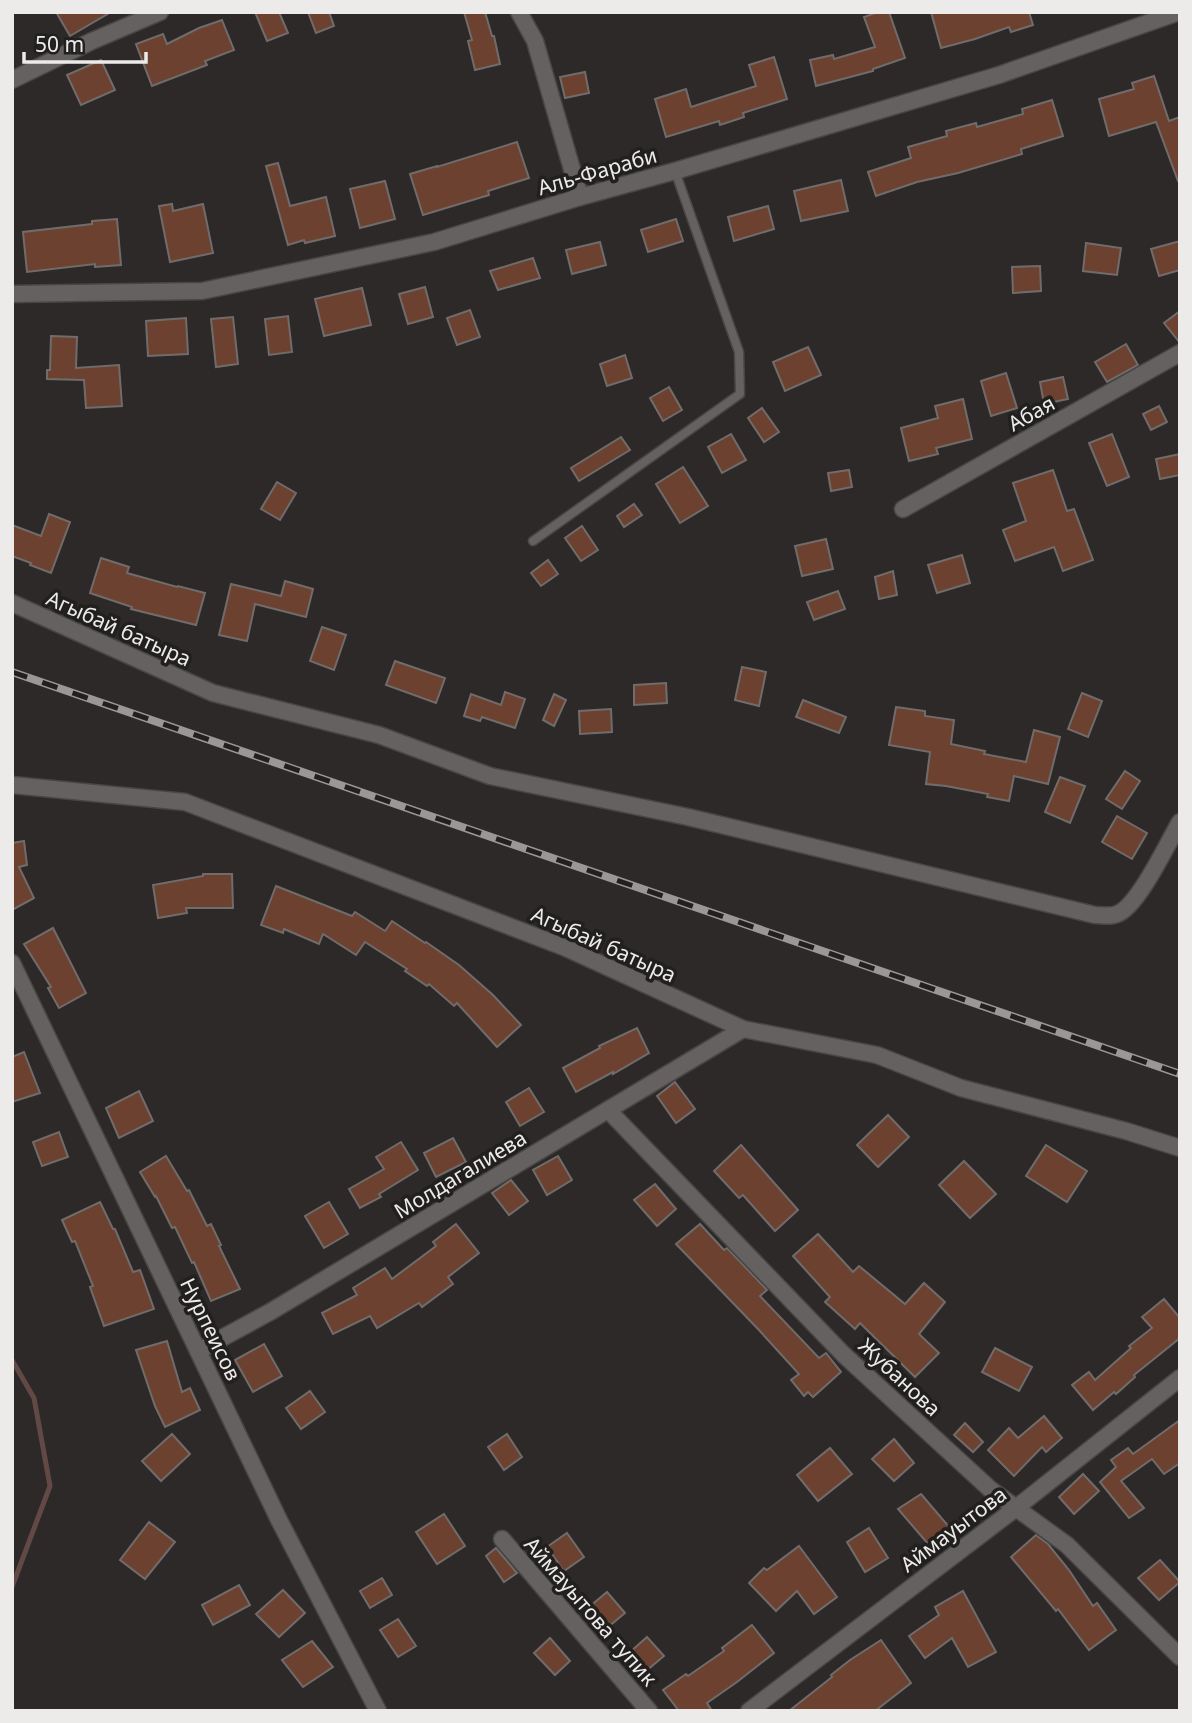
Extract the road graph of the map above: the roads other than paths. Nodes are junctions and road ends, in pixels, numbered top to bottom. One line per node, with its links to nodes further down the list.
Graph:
1 (160, 12): 4 (street)
2 (519, 12): 6 (street)
3 (1179, 12): 5 (street, Аль-Фараби)
4 (12, 80)
5 (674, 171): 6 (street, Аль-Фараби); 10 (lane)
6 (580, 197): 7 (street, Аль-Фараби)
7 (12, 295)
8 (1180, 353): 9 (street, Абая)
9 (903, 509)
10 (533, 541)
11 (12, 603): 13 (street, Агыбай батыра)
12 (12, 785): 15 (street, Агыбай батыра)
13 (1180, 821)
14 (12, 963): 18 (street, Нурпеисов)
15 (743, 1029): 16 (street, Молдагалиева); 17 (street, Агыбай батыра)
16 (608, 1110): 18 (street, Молдагалиева); 20 (street, Жубанова)
17 (1180, 1148)
18 (198, 1351): 23 (street, Нурпеисов)
19 (1180, 1378): 20 (street, Аймауытова)
20 (1016, 1508): 22 (street, Жубанова); 25 (street, Аймауытова)
21 (502, 1539): 24 (street, Аймауытова тупик)
22 (1180, 1657)
23 (378, 1711)
24 (649, 1711)
25 (749, 1711)

